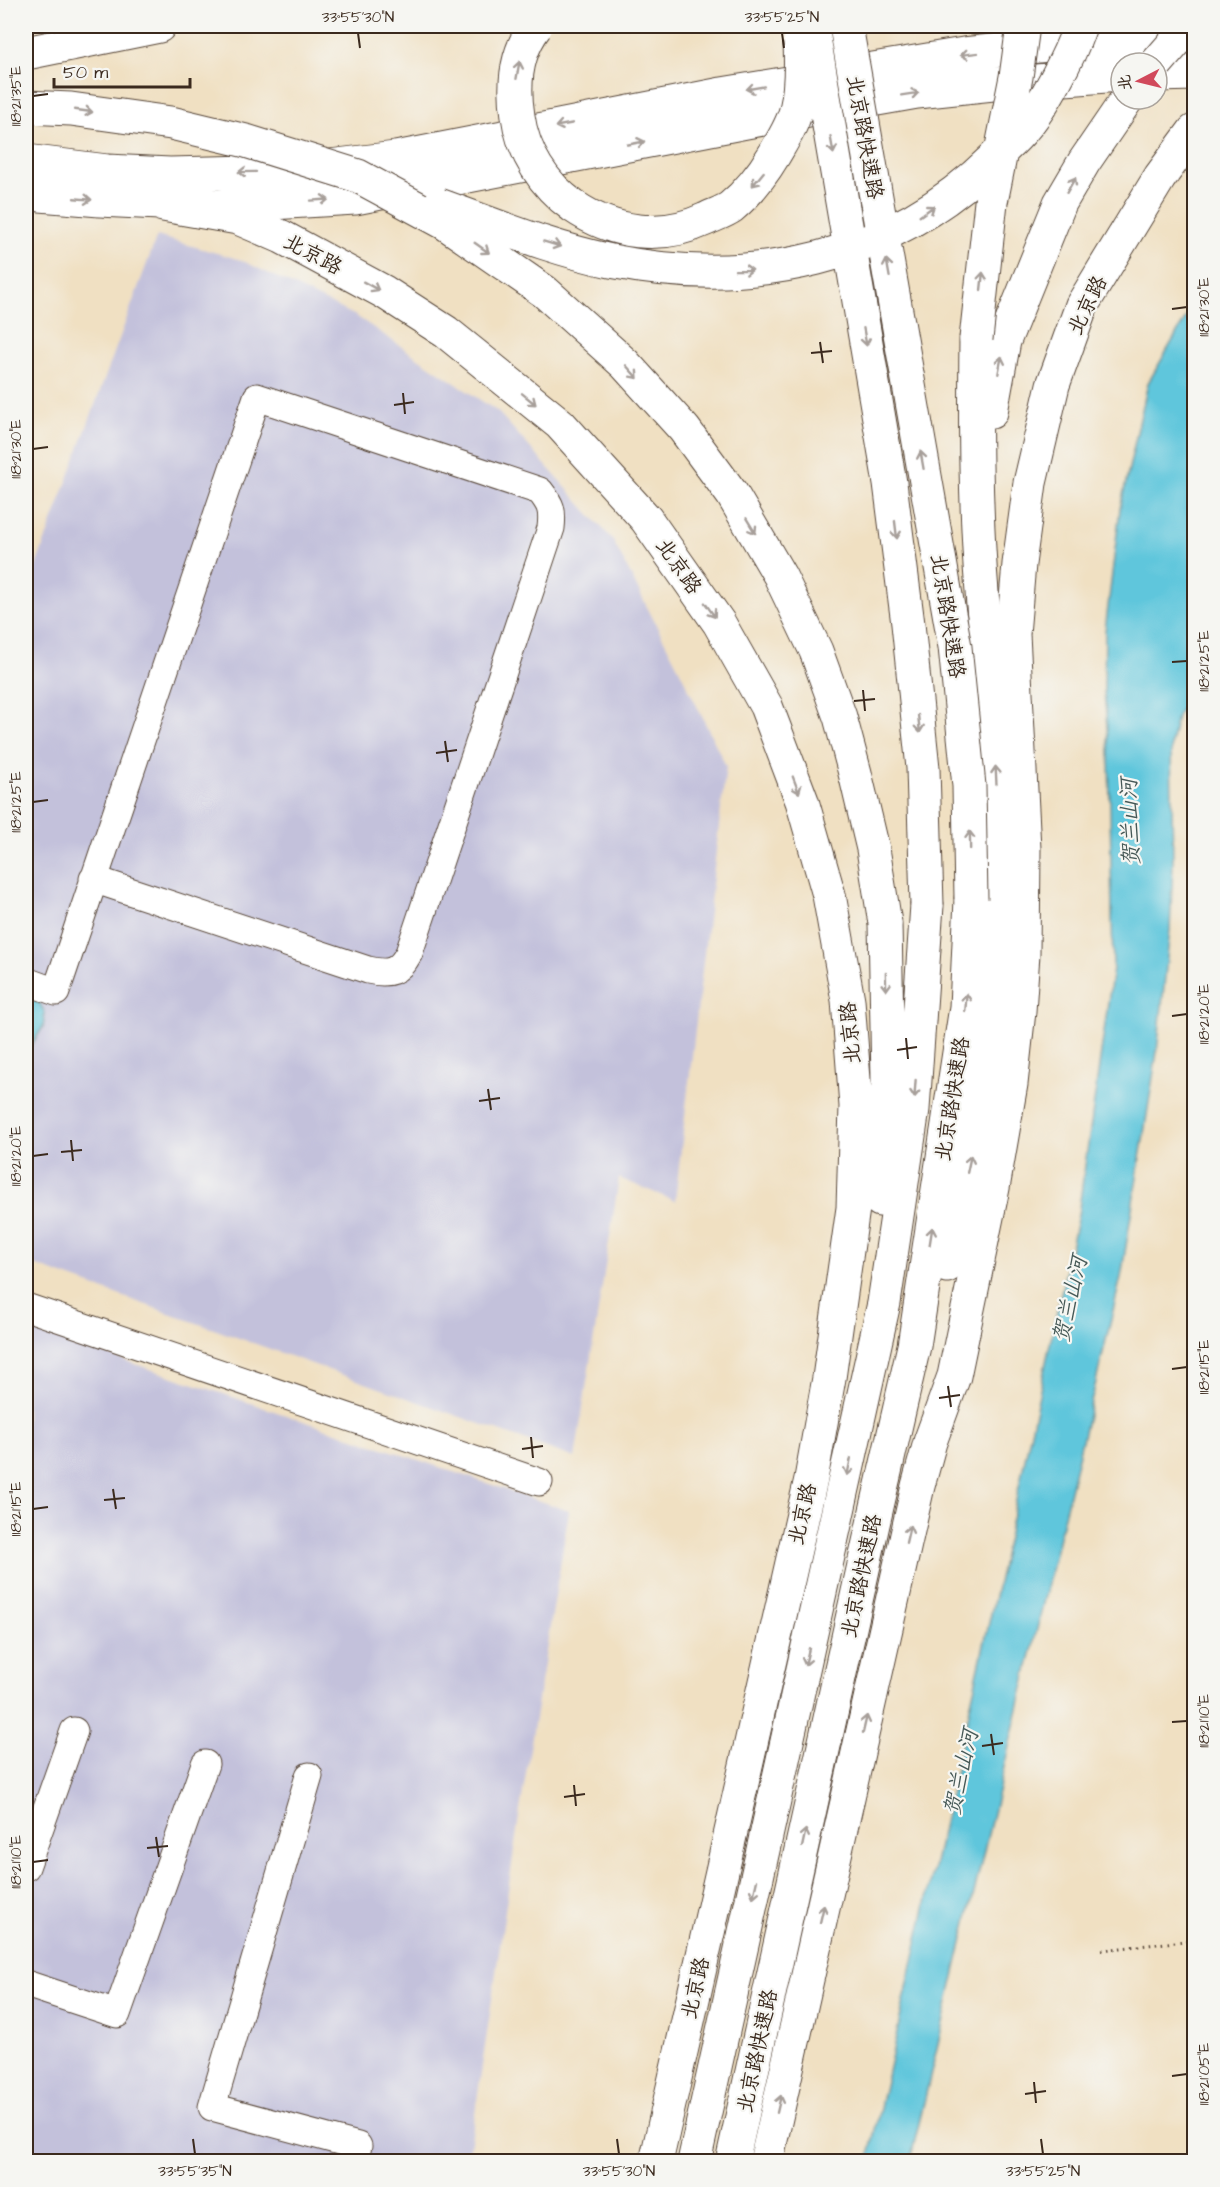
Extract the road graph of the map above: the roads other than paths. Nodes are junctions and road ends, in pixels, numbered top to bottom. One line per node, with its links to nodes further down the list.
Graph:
1 (159, 26): 11 (main road)
2 (536, 26): 3 (main road, one-way to 2, bridge)
3 (800, 26)
4 (812, 26): 26 (main road, 北京路快速路, one-way to 26, bridge)
5 (846, 26): 28 (main road, 北京路快速路, one-way to 5, bridge)
6 (1023, 26): 22 (main road, one-way to 6, bridge)
7 (1080, 26): 19 (main road, one-way to 7, bridge)
8 (1189, 26): 10 (main road, bridge)
9 (1194, 42): 18 (main road, one-way to 18)
10 (1167, 51)
11 (26, 53)
12 (1194, 74): 13 (main road)
13 (1169, 75)
14 (1109, 76): 21 (main road, one-way to 14)
15 (26, 107): 19 (main road, one-way to 19, bridge)
16 (1119, 111): 22 (main road, one-way to 16)
17 (1194, 131): 38 (main road, 北京路, one-way to 17)
18 (26, 160)
19 (358, 176): 26 (main road, one-way to 26, bridge)
20 (26, 191): 21 (main road, one-way to 21)
21 (163, 205): 35 (main road, 北京路, one-way to 35)
22 (982, 591): 28 (main road, one-way to 22)
23 (93, 879): 23 (street); 24 (street)
24 (26, 981)
25 (26, 1307): 27 (street)
26 (857, 1429): 36 (main road, 北京路快速路, one-way to 36)
27 (539, 1482)
28 (873, 1524): 37 (main road, 北京路快速路, one-way to 28)
29 (74, 1731): 32 (street)
30 (205, 1764): 33 (street)
31 (309, 1776): 34 (street)
32 (26, 1867)
33 (26, 1984)
34 (354, 2162)
35 (656, 2162)
36 (694, 2162)
37 (732, 2162)
38 (766, 2162)

